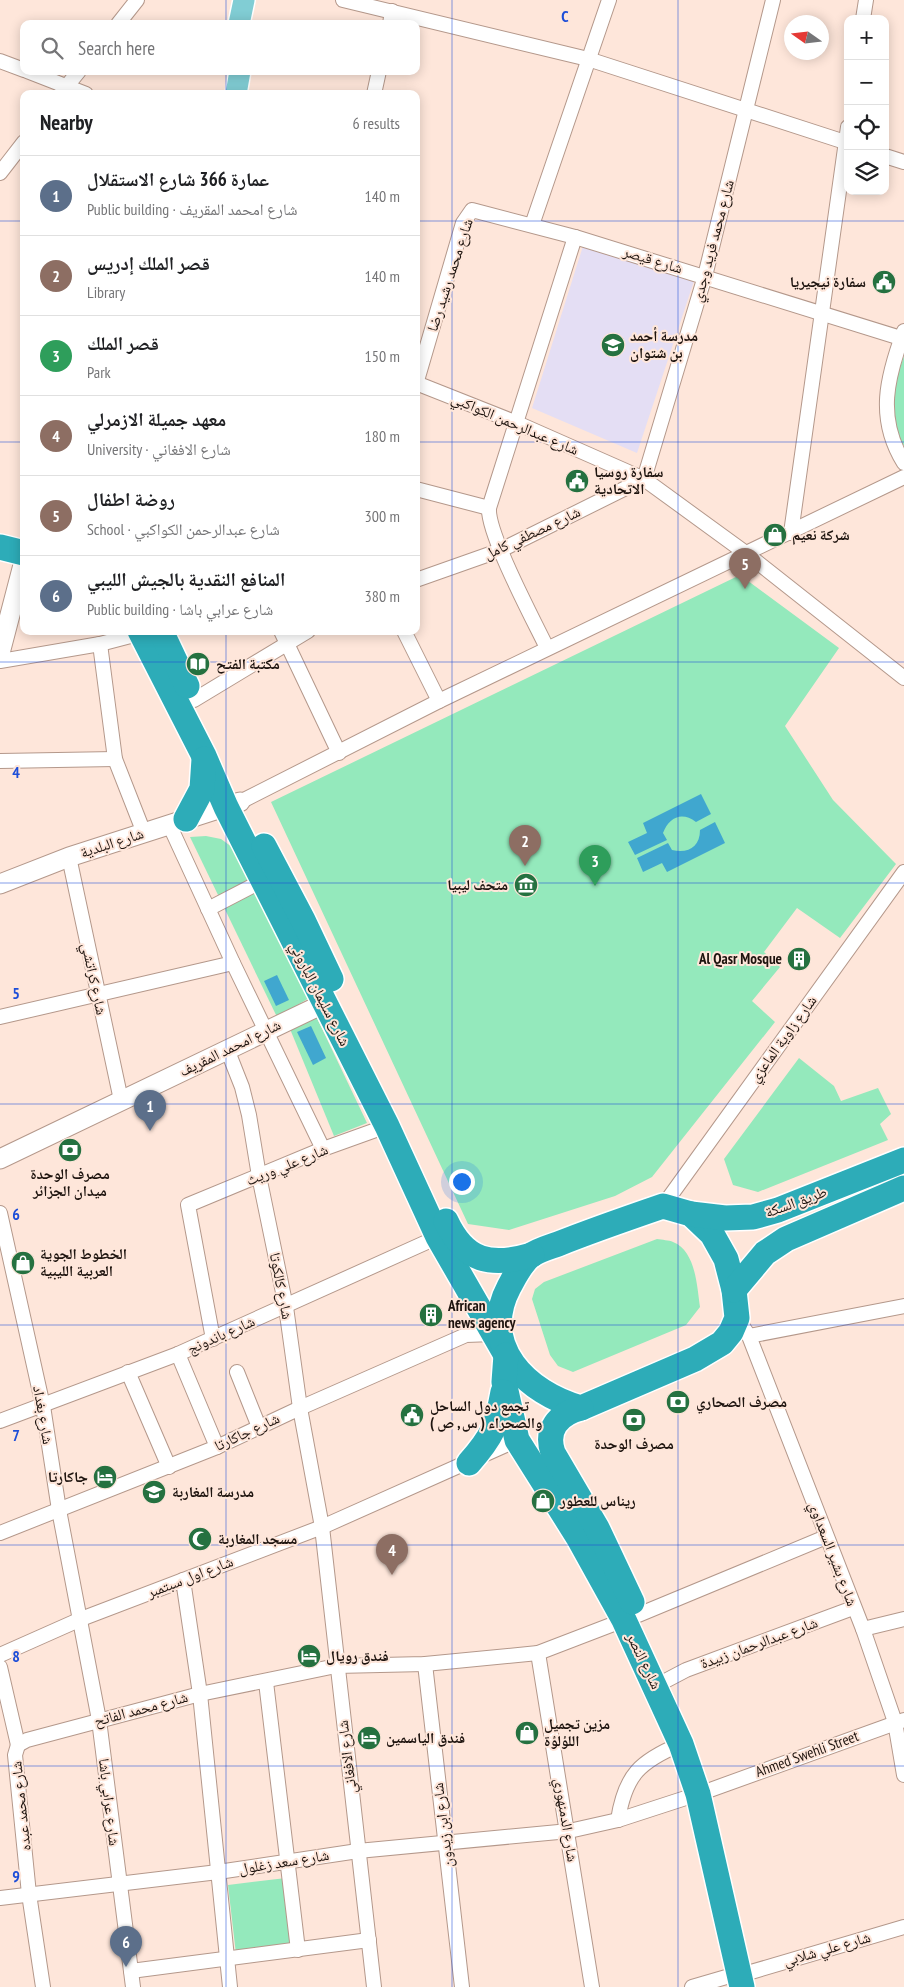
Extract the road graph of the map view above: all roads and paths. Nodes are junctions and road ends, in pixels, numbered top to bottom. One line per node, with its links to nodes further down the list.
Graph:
1 (137, 0): 8 (street)
2 (343, 0): 7 (street)
3 (608, 0): 11 (street)
4 (773, 0): 23 (street, شارع محمد فريد وجدي)
5 (866, 0): 6 (street)
6 (864, 15)
7 (391, 17): 9 (street)
8 (121, 20)
9 (405, 20)
10 (420, 23): 11 (street)
11 (588, 59): 23 (street); 31 (street)
12 (0, 61): 13 (street)
13 (20, 69)
14 (33, 75): 19 (street)
15 (76, 75): 19 (street)
16 (229, 75): 20 (main road)
17 (239, 75): 21 (main road)
18 (378, 75): 22 (street)
19 (64, 90)
20 (228, 90)
21 (237, 90)
22 (375, 90)
23 (747, 110): 24 (street); 33 (street, شارع محمد فريد وجدي)
24 (844, 142)
25 (20, 147): 29 (street)
26 (846, 150): 34 (street)
27 (889, 157): 28 (street)
28 (904, 162)
29 (0, 173)
30 (487, 212): 31 (street, شارع قيصر); 36 (street, شارع محمد رشيد رضا)
31 (532, 225): 32 (street, شارع قيصر)
32 (575, 237): 33 (street, شارع قيصر); 38 (street)
33 (705, 276): 34 (street, شارع قيصر); 41 (street, شارع محمد فريد وجدي)
34 (821, 311): 35 (street, شارع قيصر); 44 (street)
35 (903, 336): 39 (street)
36 (420, 370)
37 (420, 386): 38 (street, شارع عبدالرحمن الكواكبي)
38 (517, 423): 41 (street, شارع عبدالرحمن الكواكبي); 43 (street)
39 (904, 463)
40 (904, 477): 44 (street)
41 (644, 479): 45 (street, شارع مصطفي كامل); 46 (street, شارع عبدالرحمن الكواكبي)
42 (420, 490): 43 (street)
43 (489, 508): 45 (street)
44 (791, 533): 46 (street)
45 (501, 550): 48 (street, شارع مصطفي كامل); 55 (street)
46 (747, 554): 55 (street); 58 (street, شارع عبدالرحمن الكواكبي)
47 (16, 557): 56 (street)
48 (420, 579)
49 (135, 635): 54 (street)
50 (148, 635): 62 (highway, شارع سليمان الباروني)
51 (149, 635): 59 (highway, شارع سليمان الباروني)
52 (406, 635): 60 (street)
53 (284, 636): 59 (street); 61 (street)
54 (100, 644): 57 (street); 63 (street)
55 (547, 648): 60 (street)
56 (0, 653)
57 (0, 661)
58 (904, 678)
59 (194, 700): 65 (highway, شارع سليمان الباروني)
60 (439, 701): 61 (street)
61 (339, 753): 65 (street)
62 (204, 756): 65 (highway, شارع سليمان الباروني); 66 (highway)
63 (115, 758): 64 (street); 67 (street)
64 (0, 761)
65 (233, 804): 66 (street, شارع البلدية); 70 (highway, شارع سليمان الباروني); 90 (highway, شارع سليمان الباروني)
66 (178, 822): 67 (street, شارع البلدية); 72 (street)
67 (144, 834): 68 (street, شارع البلدية)
68 (69, 857): 71 (street, شارع البلدية); 74 (street, شارع كراتشي)
69 (904, 872): 86 (street, شارع زاوية الماعزي)
70 (262, 881): 72 (street); 75 (highway, شارع سليمان الباروني)
71 (0, 884)
72 (208, 909): 73 (street)
73 (233, 964): 74 (street); 77 (street)
74 (97, 996): 76 (street); 79 (street, شارع كراتشي)
75 (325, 1003): 77 (street, شارع امحمد المقريف); 80 (highway, شارع سليمان الباروني)
76 (0, 1017)
77 (266, 1031): 78 (street, شارع امحمد المقريف); 81 (street)
78 (227, 1049): 79 (street, شارع امحمد المقريف); 84 (street, شارع كالكوتا)
79 (120, 1100): 82 (street, شارع امحمد المقريف)
80 (387, 1126): 81 (street, شارع علي وريث); 89 (highway, شارع سليمان الباروني)
81 (323, 1149): 84 (street, شارع علي وريث)
82 (0, 1158)
83 (904, 1160): 88 (highway, طريق السكة)
84 (259, 1176): 94 (street, شارع كالكوتا); 96 (street, شارع علي وريث)
85 (904, 1188): 92 (highway, طريق السكة)
86 (663, 1206): 88 (highway, طريق السكة); 90 (highway, شارع سليمان الباروني)
87 (0, 1213): 91 (street, شارع بغداد)
88 (690, 1214): 92 (highway)
89 (438, 1237): 94 (street, شارع باندونج); 97 (highway, شارع سليمان الباروني)
90 (532, 1255): 97 (highway)
91 (4, 1257): 102 (street, شارع بغداد)
92 (734, 1290): 95 (highway)
93 (904, 1306): 95 (street)
94 (286, 1307): 96 (street, شارع باندونج); 103 (street, شارع كالكوتا)
95 (743, 1327): 104 (highway); 116 (street, شارع بشير السعداوي)
96 (213, 1339): 98 (street, شارع باندونج)
97 (500, 1344): 101 (highway, شارع النصر); 103 (street, شارع جاكارتا); 104 (highway)
98 (178, 1354): 99 (street, شارع باندونج); 110 (street)
99 (128, 1372): 102 (street, شارع باندونج); 112 (street)
100 (237, 1372): 107 (street)
101 (504, 1382): 108 (highway, شارع النصر); 111 (highway)
102 (43, 1406): 106 (street, شارع باندونج); 113 (street, شارع بغداد)
103 (300, 1408): 107 (street, شارع جاكارتا); 114 (street, شارع كالكوتا)
104 (581, 1408): 105 (highway)
105 (558, 1420): 108 (highway); 109 (highway)
106 (0, 1421)
107 (259, 1427): 110 (street, شارع جاكارتا)
108 (519, 1439): 109 (highway); 111 (street, شارع اول سبتمبر); 119 (highway, شارع النصر)
109 (550, 1444): 119 (highway, شارع النصر)
110 (217, 1447): 112 (street, شارع جاكارتا)
111 (469, 1464): 114 (street, شارع اول سبتمبر)
112 (169, 1467): 113 (street, شارع جاكارتا)
113 (59, 1510): 115 (street, شارع جاكارتا); 120 (street, شارع بغداد)
114 (322, 1527): 117 (street, شارع اول سبتمبر); 126 (street, شارع الافغاني)
115 (0, 1533)
116 (826, 1537): 118 (street, شارع بشير السعداوي); 119 (street, شارع محمد الفاتح)
117 (183, 1580): 120 (street, شارع اول سبتمبر); 130 (street)
118 (853, 1608): 122 (street, شارع بشير السعداوي); 128 (street, شارع عبدالرحمان زبيدة)
119 (631, 1618): 123 (street, شارع محمد الفاتح); 128 (highway, شارع النصر); 133 (highway, شارع النصر)
120 (80, 1619): 124 (street, شارع اول سبتمبر); 131 (street, شارع عرابي باشا)
121 (904, 1619): 122 (street)
122 (863, 1629): 132 (street, شارع بشير السعداوي)
123 (538, 1653): 125 (street, شارع محمد الفاتح); 138 (street, شارع الدمنهوري)
124 (0, 1654)
125 (425, 1664): 126 (street, شارع محمد الفاتح); 139 (street, شارع ابن زيدون)
126 (336, 1666): 129 (street, شارع محمد الفاتح); 140 (street, شارع الافغاني)
127 (0, 1667): 134 (street, شارع محمد عبده)
128 (666, 1680): 136 (highway, شارع النصر)
129 (266, 1682): 130 (street, شارع محمد الفاتح); 141 (street)
130 (200, 1694): 131 (street, شارع محمد الفاتح); 142 (street)
131 (99, 1720): 134 (street, شارع محمد الفاتح); 143 (street, شارع عرابي باشا)
132 (899, 1721): 135 (street, شارع بشير السعداوي); 136 (street, Ahmed Swehli Street)
133 (681, 1744): 136 (highway, شارع النصر); 137 (street)
134 (18, 1745): 144 (street, شارع محمد عبده)
135 (904, 1775)
136 (704, 1792): 137 (street, Ahmed Swehli Street); 151 (highway, شارع النصر)
137 (618, 1820): 138 (street, شارع سعد زغلول)
138 (568, 1831): 139 (street, شارع سعد زغلول); 157 (street, شارع الدمنهوري)
139 (445, 1842): 140 (street, شارع سعد زغلول); 156 (street, شارع ابن زيدون)
140 (358, 1851): 141 (street, شارع سعد زغلول); 147 (street, شارع الافغاني)
141 (287, 1862): 142 (street, شارع سعد زغلول); 148 (street)
142 (218, 1872): 143 (street, شارع سعد زغلول); 149 (street)
143 (120, 1884): 144 (street, شارع سعد زغلول); 150 (street, شارع عرابي باشا)
144 (29, 1894): 145 (street, شارع سعد زغلول); 152 (street, شارع محمد عبده)
145 (0, 1898)
146 (904, 1927): 151 (street, شارع علي شلابي)
147 (369, 1940): 148 (street); 155 (street, شارع الافغاني)
148 (298, 1950): 149 (street)
149 (226, 1960): 150 (street); 154 (street)
150 (131, 1971): 153 (street, شارع عرابي باشا)
151 (747, 1980): 158 (street, شارع علي شلابي)
152 (43, 1987)
153 (133, 1987)
154 (230, 1987)
155 (374, 1987)
156 (462, 1987)
157 (592, 1987)
158 (692, 1987)

